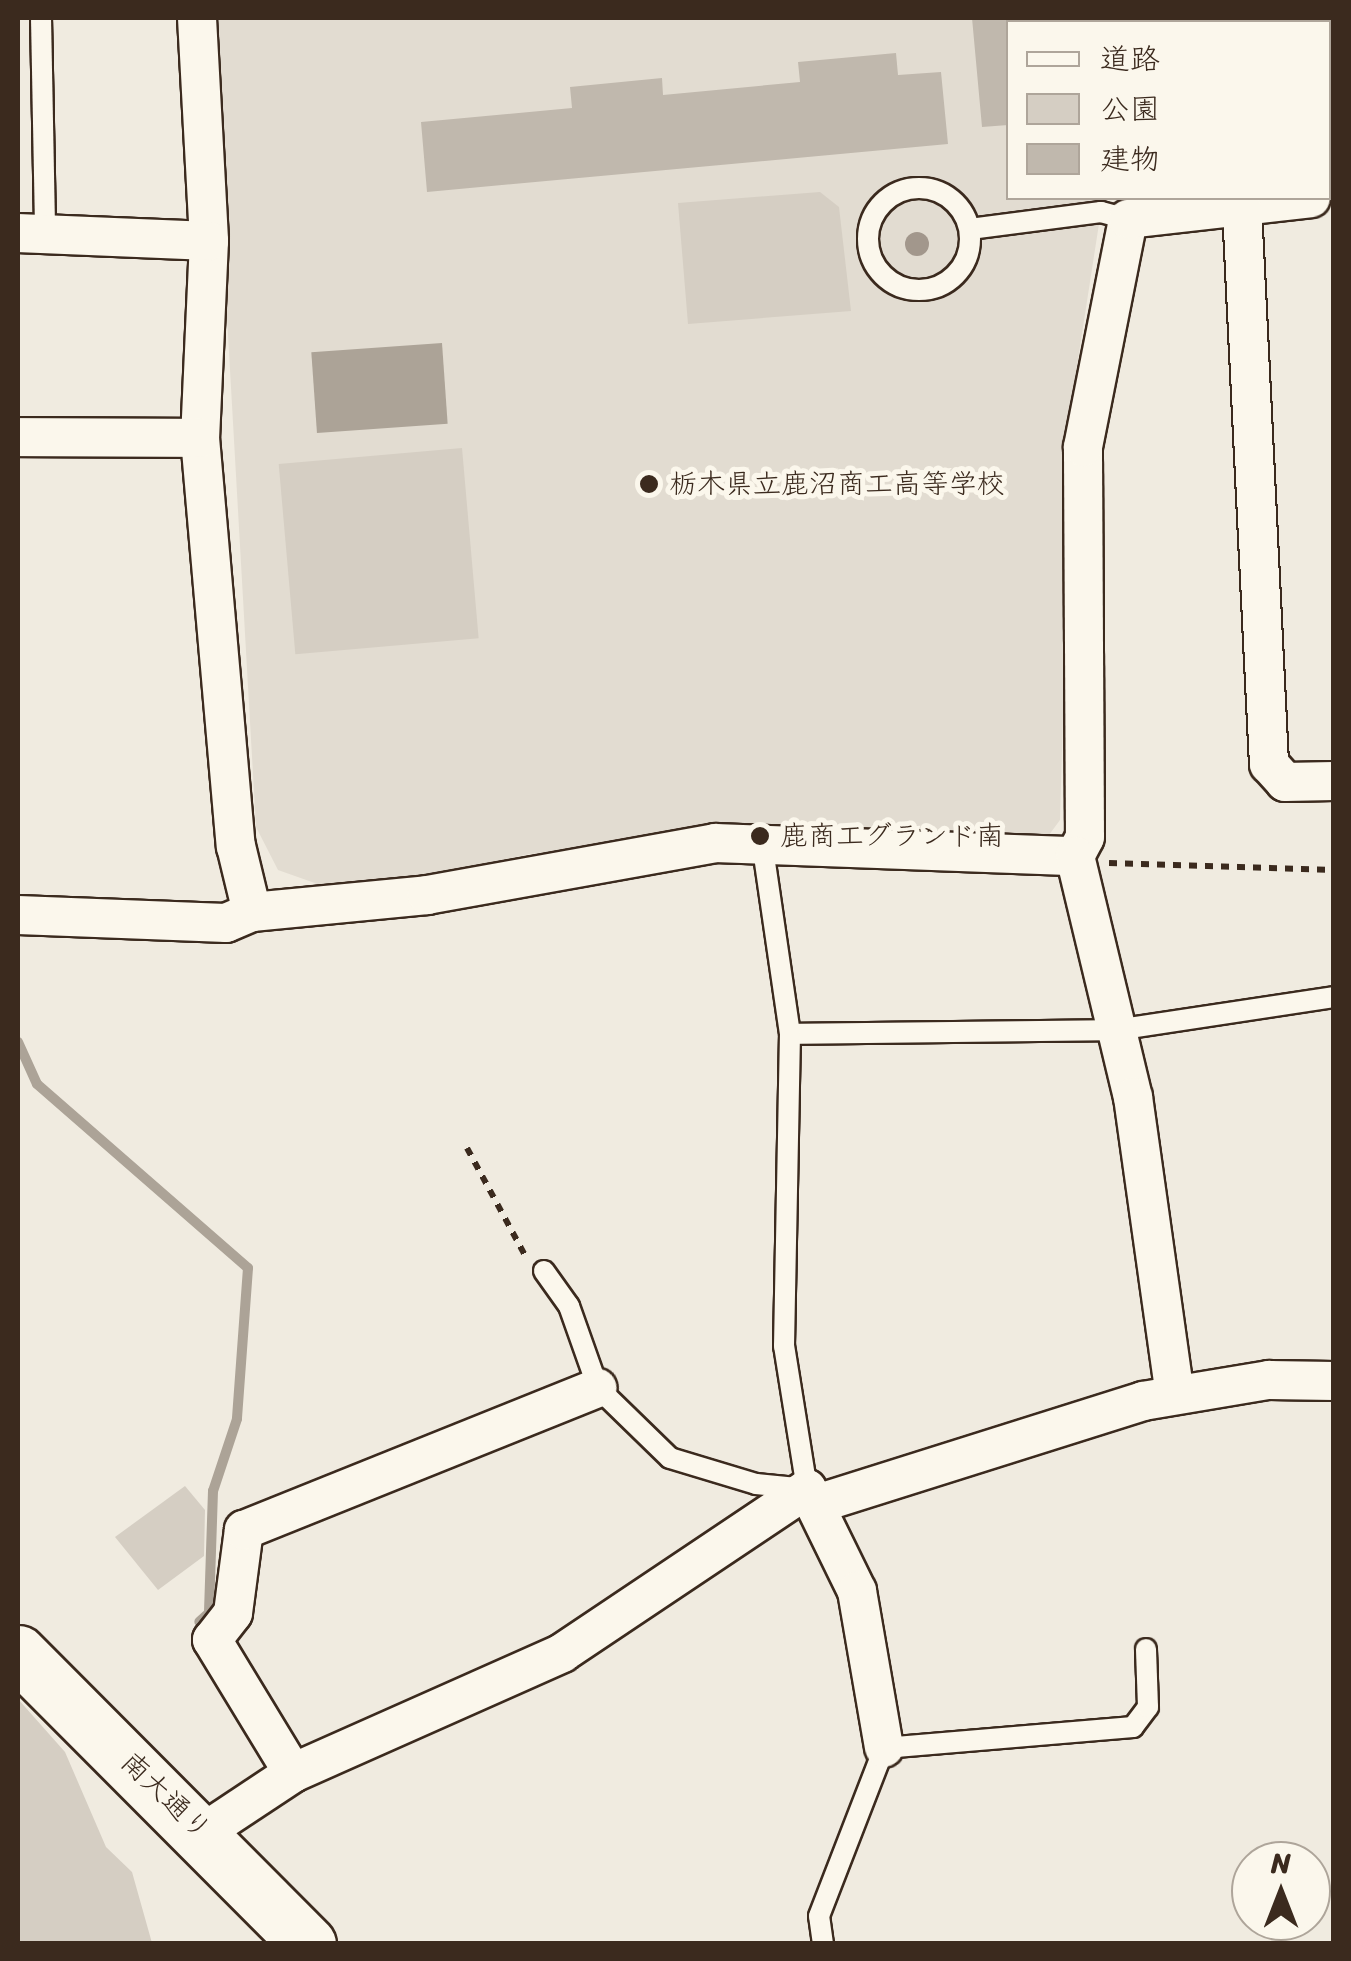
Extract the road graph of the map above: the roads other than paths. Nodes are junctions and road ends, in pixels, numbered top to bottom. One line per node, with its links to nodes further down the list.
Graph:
1 (41, 18): 7 (lane)
2 (197, 18): 8 (street)
3 (1289, 200): 4 (street)
4 (1224, 206): 5 (street); 11 (street)
5 (1128, 219): 6 (lane); 13 (street)
6 (970, 229): 6 (lane)
7 (32, 235): 8 (street)
8 (209, 242): 10 (street)
9 (18, 437): 10 (street)
10 (200, 438): 14 (street)
11 (1334, 781)
12 (762, 843): 13 (street); 14 (street); 18 (lane)
13 (1092, 859): 17 (street)
14 (252, 912): 15 (street)
15 (18, 915)
16 (1334, 997): 17 (lane)
17 (1116, 1030): 18 (lane); 22 (street)
18 (790, 1034): 23 (lane)
19 (544, 1272): 21 (lane)
20 (1334, 1381): 22 (street)
21 (598, 1388): 23 (lane); 27 (street)
22 (1174, 1394): 23 (street)
23 (812, 1497): 26 (street); 27 (street)
24 (1146, 1650): 26 (lane)
25 (18, 1654): 28 (street, 南大通り)
26 (884, 1748): 30 (lane)
27 (293, 1773): 28 (street)
28 (204, 1832): 29 (street, 南大通り)
29 (308, 1944)
30 (823, 1944)

